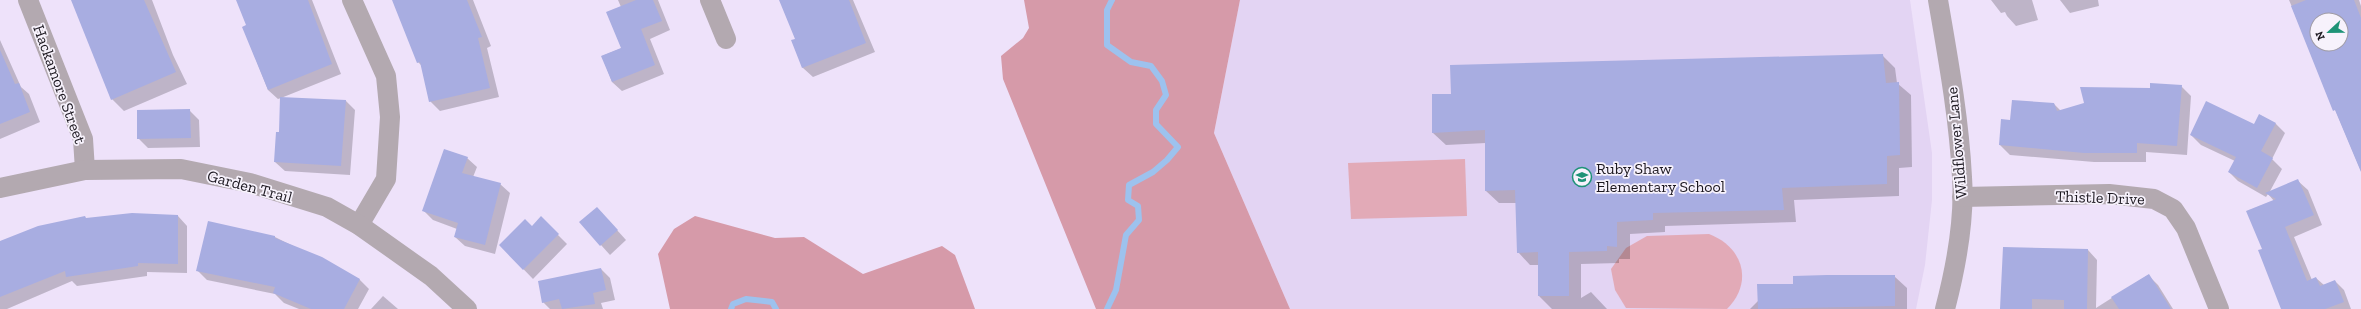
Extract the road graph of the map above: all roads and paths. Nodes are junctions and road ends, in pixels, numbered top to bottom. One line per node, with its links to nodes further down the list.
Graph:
1 (28, 0): 6 (street, Hackamore Street)
2 (352, 0): 9 (street)
3 (710, 0): 5 (street)
4 (1938, 0): 8 (street, Wildflower Lane)
5 (726, 40)
6 (85, 170): 7 (street, Garden Trail); 9 (street, Garden Trail)
7 (0, 188)
8 (1962, 197): 11 (street, Wildflower Lane); 12 (street, Thistle Drive)
9 (359, 225): 10 (street, Garden Trail)
10 (467, 309)
11 (1945, 309)
12 (2219, 309)

